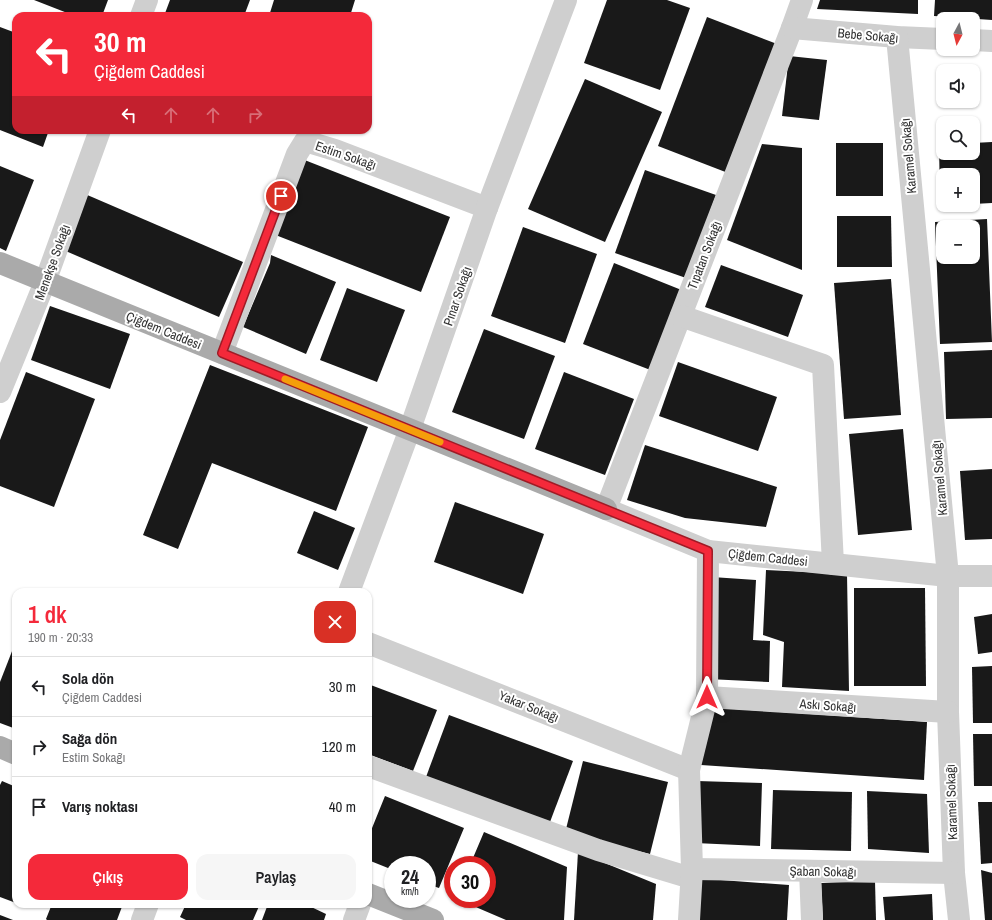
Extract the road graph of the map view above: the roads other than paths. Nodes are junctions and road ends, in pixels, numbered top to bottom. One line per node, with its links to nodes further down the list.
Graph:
1 (147, 0): 4 (street)
2 (566, 0): 11 (street, Pınar Sokağı)
3 (802, 0): 5 (street, Tıpatan Sokağı)
4 (142, 12)
5 (792, 28): 6 (street, Bebe Sokağı); 14 (street, Tıpatan Sokağı)
6 (897, 37): 7 (street, Bebe Sokağı); 21 (street, Karamel Sokağı)
7 (936, 39)
8 (980, 40): 9 (street)
9 (992, 41)
10 (99, 134): 13 (street, Menekşe Sokağı)
11 (487, 208): 15 (street, Estim Sokağı); 17 (street, Pınar Sokağı)
12 (0, 263): 13 (main road, Çiğdem Caddesi)
13 (46, 282): 15 (main road, Çiğdem Caddesi); 16 (street, Menekşe Sokağı)
14 (681, 316): 18 (street, Tıpatan Sokağı); 20 (street)
15 (222, 353): 17 (main road, Çiğdem Caddesi)
16 (0, 392)
17 (410, 430): 18 (main road, Çiğdem Caddesi); 23 (street, Pınar Sokağı)
18 (606, 510): 19 (street, Çiğdem Caddesi)
19 (708, 551): 20 (street, Çiğdem Caddesi); 25 (street)
20 (833, 564): 21 (street, Çiğdem Caddesi)
21 (948, 576): 22 (street, Çiğdem Caddesi); 26 (street, Karamel Sokağı)
22 (992, 576)
23 (351, 588)
24 (372, 645): 30 (street, Yakar Sokağı)
25 (707, 697): 26 (street, Askı Sokağı); 30 (street)
26 (948, 712): 32 (street, Karamel Sokağı)
27 (0, 747): 28 (main road)
28 (12, 752)
29 (372, 767): 33 (street, Şaban Sokağı)
30 (689, 770): 33 (street)
31 (810, 871): 32 (street, Şaban Sokağı); 33 (street, Şaban Sokağı); 41 (street)
32 (954, 873): 42 (street, Karamel Sokağı)
33 (692, 874): 40 (street)
34 (372, 896): 39 (main road)
35 (146, 908): 37 (street)
36 (358, 908): 38 (street)
37 (142, 920)
38 (354, 920)
39 (433, 920)
40 (689, 920)
41 (812, 920)
42 (959, 920)

